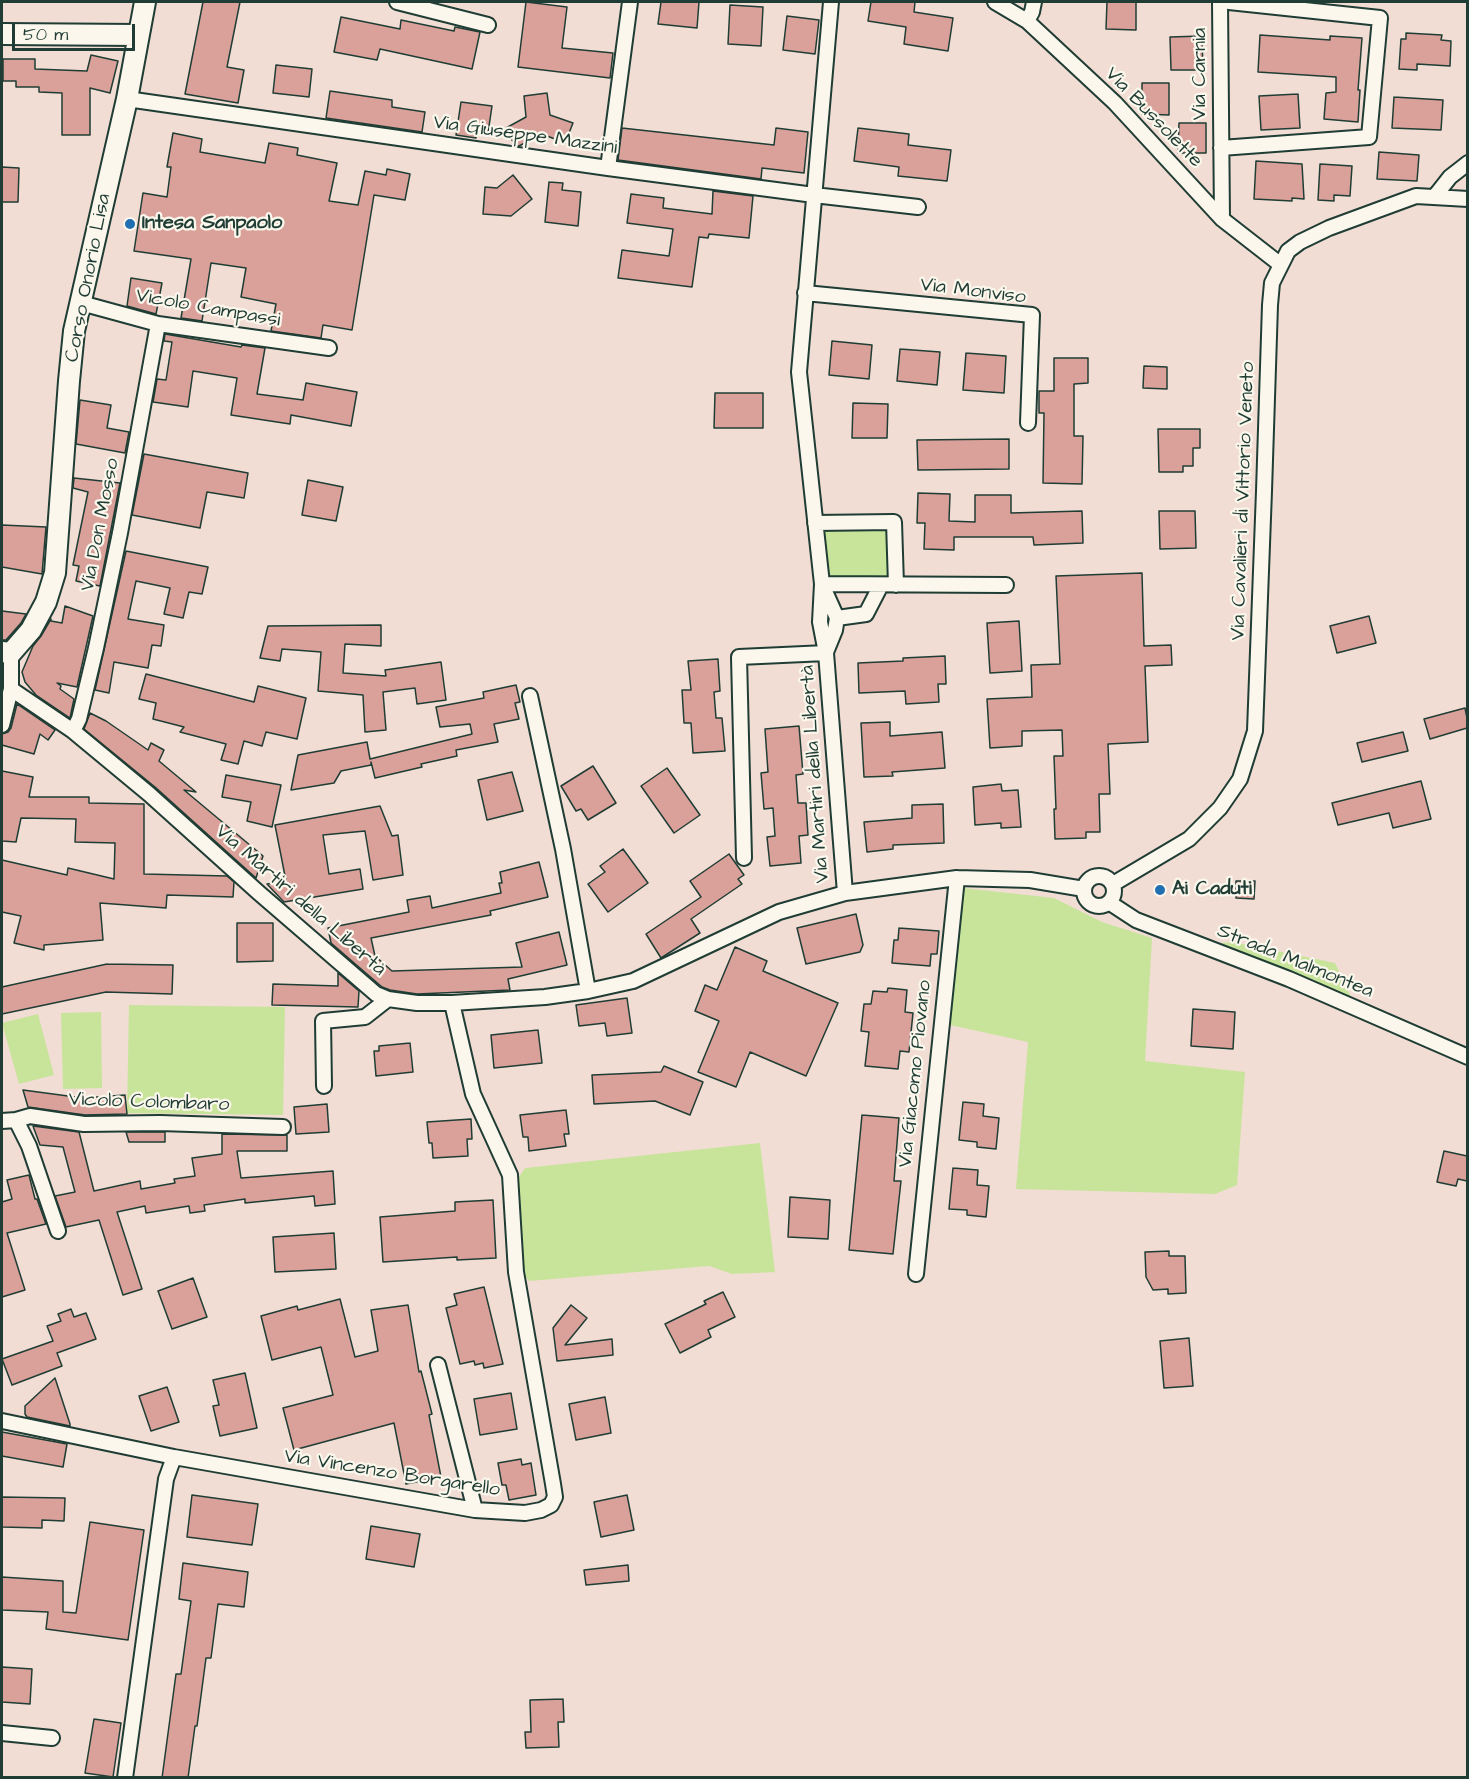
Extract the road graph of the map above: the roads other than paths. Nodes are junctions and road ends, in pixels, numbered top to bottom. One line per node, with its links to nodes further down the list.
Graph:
1 (145, 2): 12 (street, Corso Onorio Lisa)
2 (397, 2): 10 (street)
3 (630, 2): 16 (street)
4 (831, 2): 17 (street)
5 (995, 2): 9 (street, Via Bussolette)
6 (1034, 2): 9 (street)
7 (1220, 2): 14 (street, Via Carnia)
8 (1229, 2): 14 (street)
9 (1027, 21): 21 (street, Via Bussolette)
10 (488, 25)
11 (2, 34): 12 (street)
12 (138, 35): 13 (street, Corso Onorio Lisa)
13 (127, 99): 16 (street, Via Giuseppe Mazzini); 24 (street, Corso Onorio Lisa)
14 (1221, 148): 21 (street, Via Carnia)
15 (1467, 163): 18 (street)
16 (608, 168): 17 (street, Via Giuseppe Mazzini)
17 (814, 195): 20 (street, Via Giuseppe Mazzini); 23 (street)
18 (1436, 196): 19 (street, Via Cavalieri di Vittorio Veneto); 22 (street, Via Cavalieri di Vittorio Veneto)
19 (1467, 199)
20 (918, 207)
21 (1222, 219): 22 (street, Via Bussolette)
22 (1281, 265): 42 (street, Via Cavalieri di Vittorio Veneto)
23 (806, 293): 27 (street, Via Monviso); 28 (street)
24 (81, 303): 25 (street, Vicolo Campassi); 34 (street, Corso Onorio Lisa)
25 (158, 324): 26 (street, Vicolo Campassi); 39 (street, Via Don Mosso)
26 (329, 348)
27 (1028, 423)
28 (815, 523): 29 (street); 31 (street)
29 (822, 584): 30 (street); 33 (street); 35 (street, Via Martiri della Libertà)
30 (881, 585): 31 (street); 33 (street)
31 (896, 585): 32 (street)
32 (1006, 585)
33 (837, 618): 35 (street)
34 (6, 652): 36 (street)
35 (826, 653): 40 (street); 44 (street, Via Martiri della Libertà)
36 (11, 689): 38 (street); 39 (street, Via Martiri della Libertà)
37 (530, 696): 46 (street)
38 (2, 724)
39 (73, 731): 47 (street, Via Martiri della Libertà)
40 (744, 858)
41 (957, 878): 43 (street, Via Martiri della Libertà); 44 (street, Via Martiri della Libertà); 54 (street, Via Giacomo Piovano)
42 (1113, 884): 43 (street); 45 (street)
43 (1084, 889): 45 (street)
44 (845, 893): 46 (street, Via Martiri della Libertà)
45 (1110, 903): 49 (street, Strada Malmontea)
46 (588, 991): 48 (street, Via Martiri della Libertà)
47 (388, 999): 48 (street, Via Martiri della Libertà); 50 (street)
48 (452, 1003): 58 (street, Via Vincenzo Borgarello)
49 (1467, 1057)
50 (324, 1086)
51 (9, 1120): 52 (street, Vicolo Colombaro); 53 (street, Vicolo Colombaro)
52 (283, 1127)
53 (58, 1231)
54 (916, 1274)
55 (438, 1365): 58 (street)
56 (2, 1421): 57 (street, Via Vincenzo Borgarello)
57 (174, 1457): 58 (street, Via Vincenzo Borgarello); 61 (street)
58 (475, 1510)
59 (2, 1732): 60 (street)
60 (52, 1738)
61 (125, 1778)

